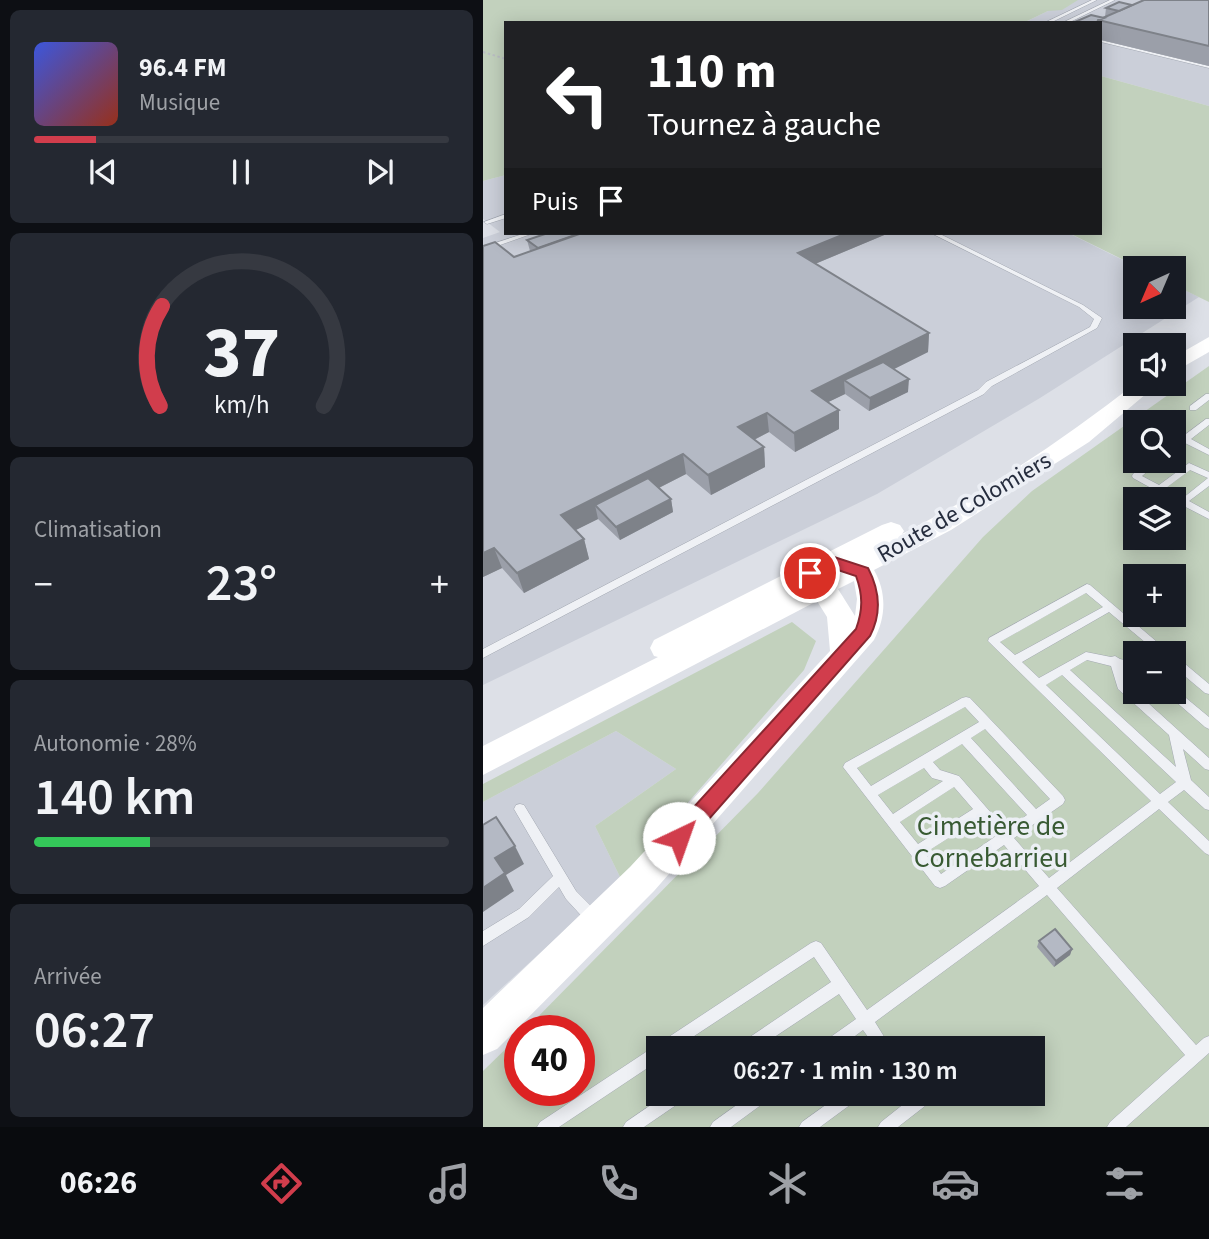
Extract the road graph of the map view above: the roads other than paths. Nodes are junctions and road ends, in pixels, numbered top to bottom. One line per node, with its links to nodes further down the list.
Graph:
1 (1095, 0): 3 (lane)
2 (1113, 0): 4 (lane)
3 (1050, 21)
4 (1068, 21)
5 (1102, 41): 6 (lane)
6 (1209, 68)
7 (504, 217): 8 (lane)
8 (487, 222)
9 (525, 235): 11 (lane)
10 (938, 235): 32 (lane)
11 (483, 249)
12 (1209, 343): 13 (main road)
13 (1186, 358)
14 (1133, 396): 28 (main road, Route de Colomiers)
15 (1209, 396): 16 (lane)
16 (1192, 408)
17 (1209, 421): 18 (lane)
18 (1186, 438)
19 (1186, 440): 20 (lane)
20 (1209, 451)
21 (1140, 473): 23 (lane)
22 (1208, 475): 24 (lane); 25 (lane)
23 (1155, 487)
24 (1162, 487)
25 (1186, 499)
26 (1186, 504): 27 (lane)
27 (1209, 516)
28 (839, 573): 31 (main road); 31 (main road, Route de Colomiers); 45 (main road); 46 (main road)
29 (1110, 607): 30 (lane); 34 (lane); 34 (lane)
30 (1151, 641)
31 (844, 653): 63 (main road, Route de Colomiers)
32 (483, 654)
33 (1115, 660): 35 (lane); 36 (lane); 43 (lane)
34 (1014, 662): 38 (lane)
35 (1123, 663)
36 (1063, 670): 38 (lane); 50 (lane)
37 (1186, 671): 39 (lane)
38 (1038, 684): 52 (lane)
39 (1209, 690)
40 (1186, 704): 42 (lane)
41 (986, 723): 44 (lane); 51 (lane); 56 (lane)
42 (1209, 724)
43 (1174, 733): 48 (lane); 50 (lane)
44 (963, 738): 47 (lane); 56 (lane)
45 (483, 742)
46 (483, 761)
47 (925, 761): 49 (lane); 51 (lane)
48 (1209, 765)
49 (955, 780): 55 (lane); 57 (lane)
50 (1185, 782): 52 (lane); 53 (lane)
51 (870, 793): 57 (lane)
52 (1160, 802): 59 (lane); 62 (lane)
53 (1209, 805)
54 (520, 809): 61 (lane)
55 (982, 810): 58 (lane); 60 (lane)
56 (1035, 816): 58 (lane)
57 (892, 821): 60 (lane)
58 (1005, 837): 60 (lane); 62 (lane)
59 (1209, 849)
60 (916, 852)
61 (560, 877): 63 (lane); 64 (lane)
62 (1048, 887): 66 (lane); 73 (lane)
63 (597, 923): 67 (main road, Route de Colomiers)
64 (483, 939)
65 (841, 984): 66 (lane); 68 (lane); 69 (lane)
66 (865, 1020): 70 (lane); 71 (lane)
67 (483, 1035)
68 (682, 1036)
69 (764, 1036)
70 (843, 1036)
71 (876, 1036)
72 (1209, 1043): 73 (lane)
73 (1195, 1055): 84 (lane)
74 (646, 1060): 79 (lane)
75 (662, 1106): 80 (lane)
76 (747, 1106): 81 (lane)
77 (836, 1106): 82 (lane)
78 (913, 1106): 83 (lane)
79 (545, 1127)
80 (631, 1127)
81 (718, 1127)
82 (807, 1127)
83 (886, 1127)
84 (1115, 1127)

